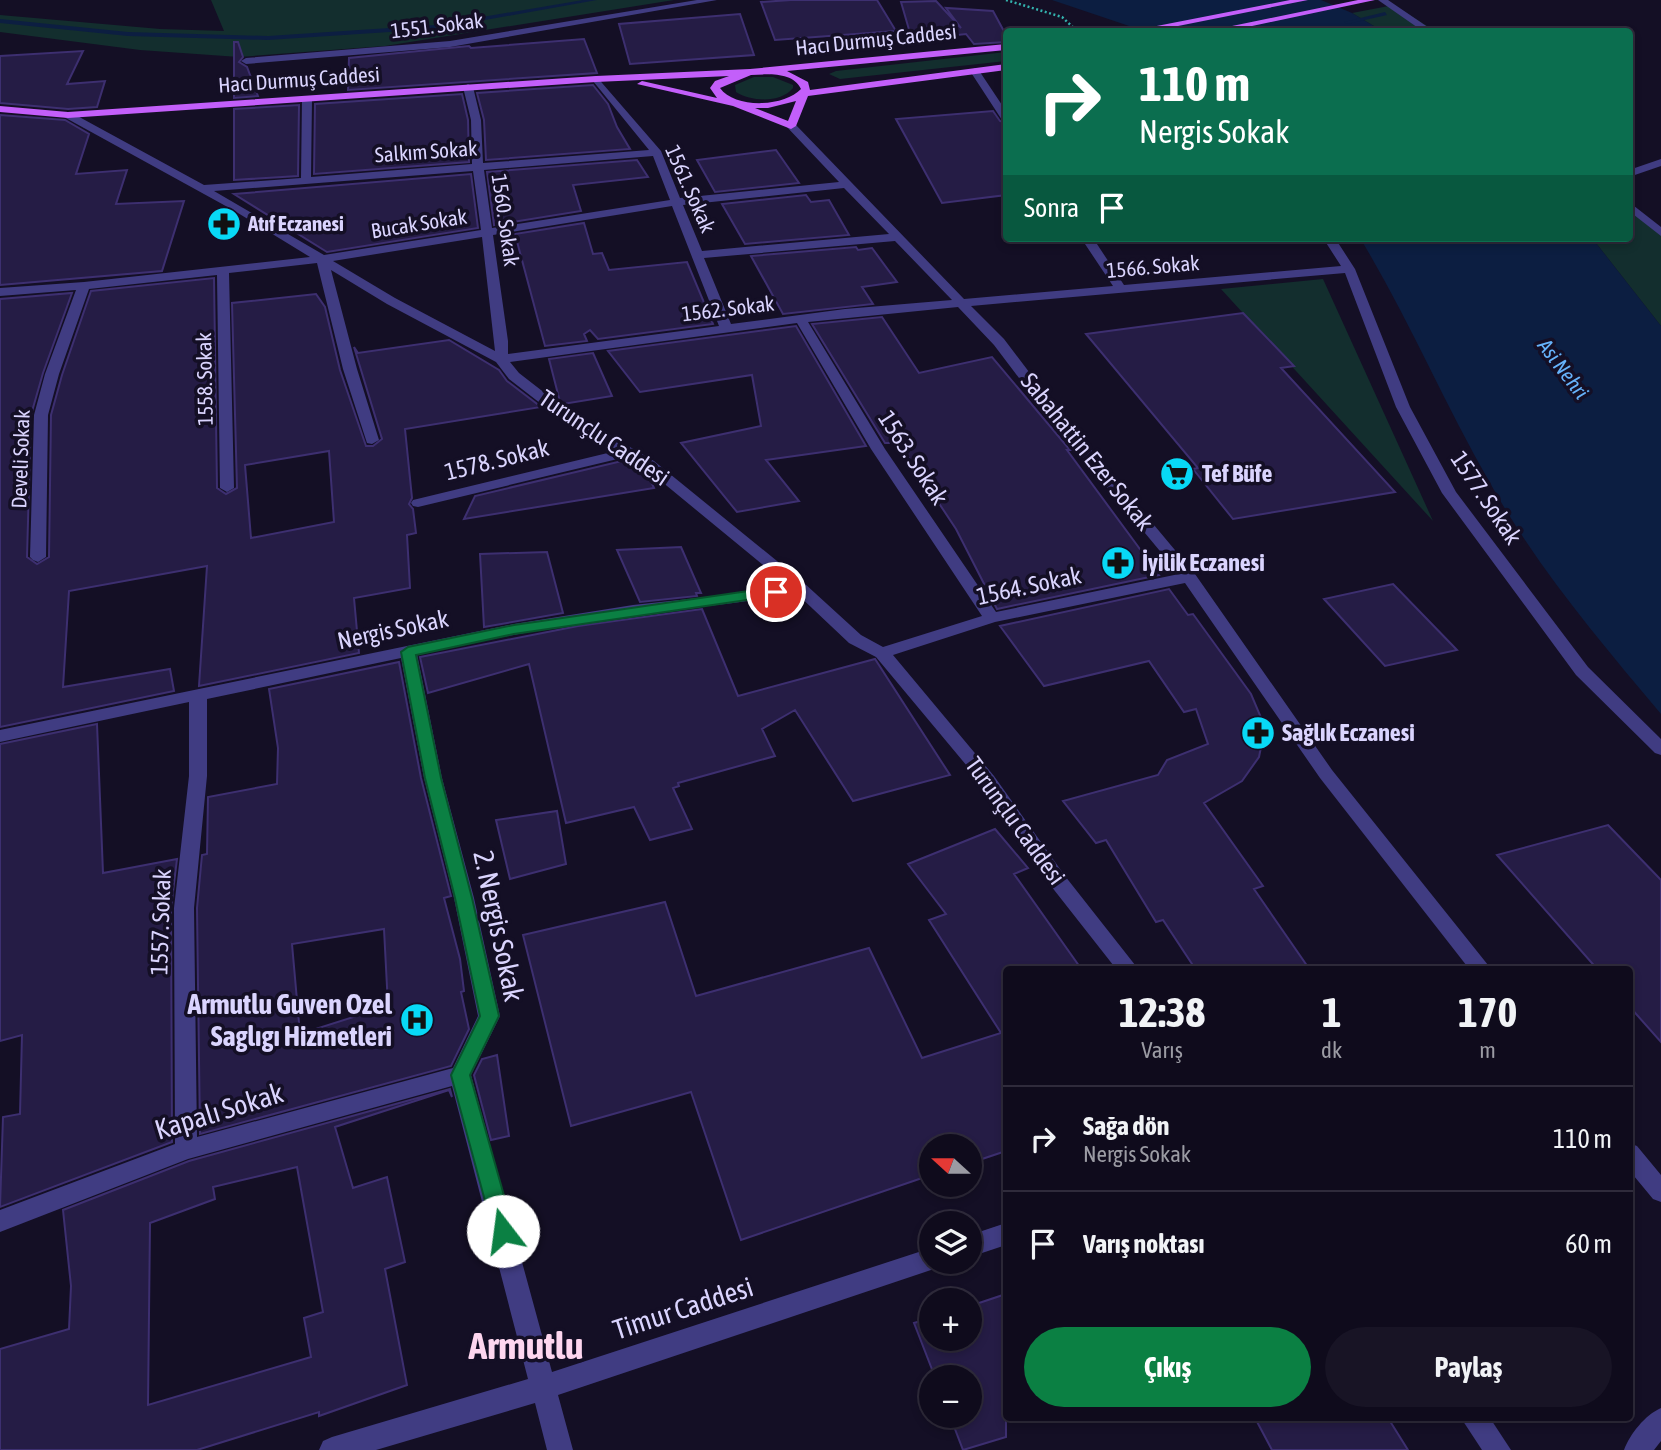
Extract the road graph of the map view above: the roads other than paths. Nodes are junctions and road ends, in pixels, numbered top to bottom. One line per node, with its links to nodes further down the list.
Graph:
1 (713, 0): 9 (street, 1551. Sokak)
2 (1304, 0): 5 (main road)
3 (1369, 0): 6 (main road)
4 (1382, 0): 7 (street)
5 (1152, 28)
6 (1227, 28)
7 (1425, 28)
8 (1003, 47): 12 (main road, Hacı Durmuş Caddesi)
9 (246, 61)
10 (1003, 67): 11 (main road, Hacı Durmuş Caddesi)
11 (975, 71): 15 (main road, Hacı Durmuş Caddesi); 19 (street)
12 (750, 72): 13 (main road, Hacı Durmuş Caddesi); 15 (main road, Hacı Durmuş Caddesi); 17 (main road, Hacı Durmuş Caddesi)
13 (598, 79): 14 (main road, Hacı Durmuş Caddesi); 17 (main road, Hacı Durmuş Caddesi); 22 (street, 1561. Sokak)
14 (468, 87): 16 (main road, Hacı Durmuş Caddesi); 24 (street, 1560. Sokak)
15 (803, 94): 17 (main road, Hacı Durmuş Caddesi); 21 (main road)
16 (307, 99): 20 (main road, Hacı Durmuş Caddesi); 26 (street)
17 (730, 101): 21 (main road, Sabahattin Ezer Sokak)
18 (0, 109): 20 (main road, Hacı Durmuş Caddesi)
19 (1003, 113)
20 (68, 115): 28 (street, Turunçlu Caddesi)
21 (791, 126): 27 (street, Sabahattin Ezer Sokak)
22 (656, 153): 24 (street, Salkım Sokak); 29 (street, 1561. Sokak)
23 (1661, 162): 25 (street)
24 (478, 168): 26 (street, Salkım Sokak); 31 (street, 1560. Sokak)
25 (1633, 172)
26 (306, 181): 28 (street, Salkım Sokak)
27 (848, 184): 29 (street, Bucak Sokak); 33 (street, Sabahattin Ezer Sokak)
28 (199, 189): 37 (street, Turunçlu Caddesi)
29 (676, 202): 31 (street, Bucak Sokak); 36 (street, 1561. Sokak)
30 (1633, 208): 32 (street)
31 (488, 232): 37 (street, Bucak Sokak); 46 (street, 1560. Sokak)
32 (1661, 233)
33 (899, 237): 36 (street); 43 (street, Sabahattin Ezer Sokak)
34 (1090, 242): 41 (street)
35 (1332, 242): 38 (street, 1577. Sokak)
36 (698, 255): 45 (street, 1561. Sokak)
37 (322, 259): 39 (street, Bucak Sokak); 46 (street, Turunçlu Caddesi); 47 (street)
38 (1349, 269): 41 (street, 1566. Sokak); 59 (street, 1577. Sokak)
39 (223, 271): 40 (street, Bucak Sokak); 49 (street, 1558. Sokak)
40 (84, 286): 42 (street, Bucak Sokak); 51 (street, Develi Sokak)
41 (1121, 289): 43 (street, 1566. Sokak)
42 (0, 292)
43 (961, 302): 44 (street, 1562. Sokak); 52 (street, Sabahattin Ezer Sokak)
44 (801, 320): 45 (street, 1562. Sokak); 54 (street, 1563. Sokak)
45 (726, 328): 46 (street, 1562. Sokak)
46 (501, 359): 48 (street, Turunçlu Caddesi)
47 (372, 440)
48 (628, 452): 50 (street, 1578. Sokak); 53 (street, Turunçlu Caddesi)
49 (227, 488)
50 (418, 503)
51 (38, 556)
52 (1189, 578): 54 (street, 1564. Sokak); 61 (street, Sabahattin Ezer Sokak)
53 (797, 586): 55 (street, Nergis Sokak); 56 (street, Turunçlu Caddesi)
54 (992, 618): 56 (street, 1564. Sokak)
55 (408, 652): 57 (street, Nergis Sokak); 62 (street, 2. Nergis Sokak)
56 (882, 653): 60 (street, Turunçlu Caddesi)
57 (198, 695): 58 (street, Nergis Sokak); 63 (street, 1557. Sokak)
58 (0, 736)
59 (1661, 749)
60 (1126, 966)
61 (1479, 966)
62 (460, 1075): 63 (street, Kapalı Sokak); 70 (street)
63 (186, 1150): 66 (street, Kapalı Sokak)
64 (1633, 1158): 65 (street)
65 (1661, 1192)
66 (0, 1221)
67 (1003, 1235): 68 (street)
68 (982, 1242)
69 (919, 1263): 70 (street, Timur Caddesi)
70 (545, 1387): 73 (street, Timur Caddesi); 74 (street)
71 (1476, 1421): 75 (street)
72 (1661, 1421): 76 (street)
73 (332, 1450)
74 (560, 1450)
75 (1499, 1450)
76 (1637, 1450)

